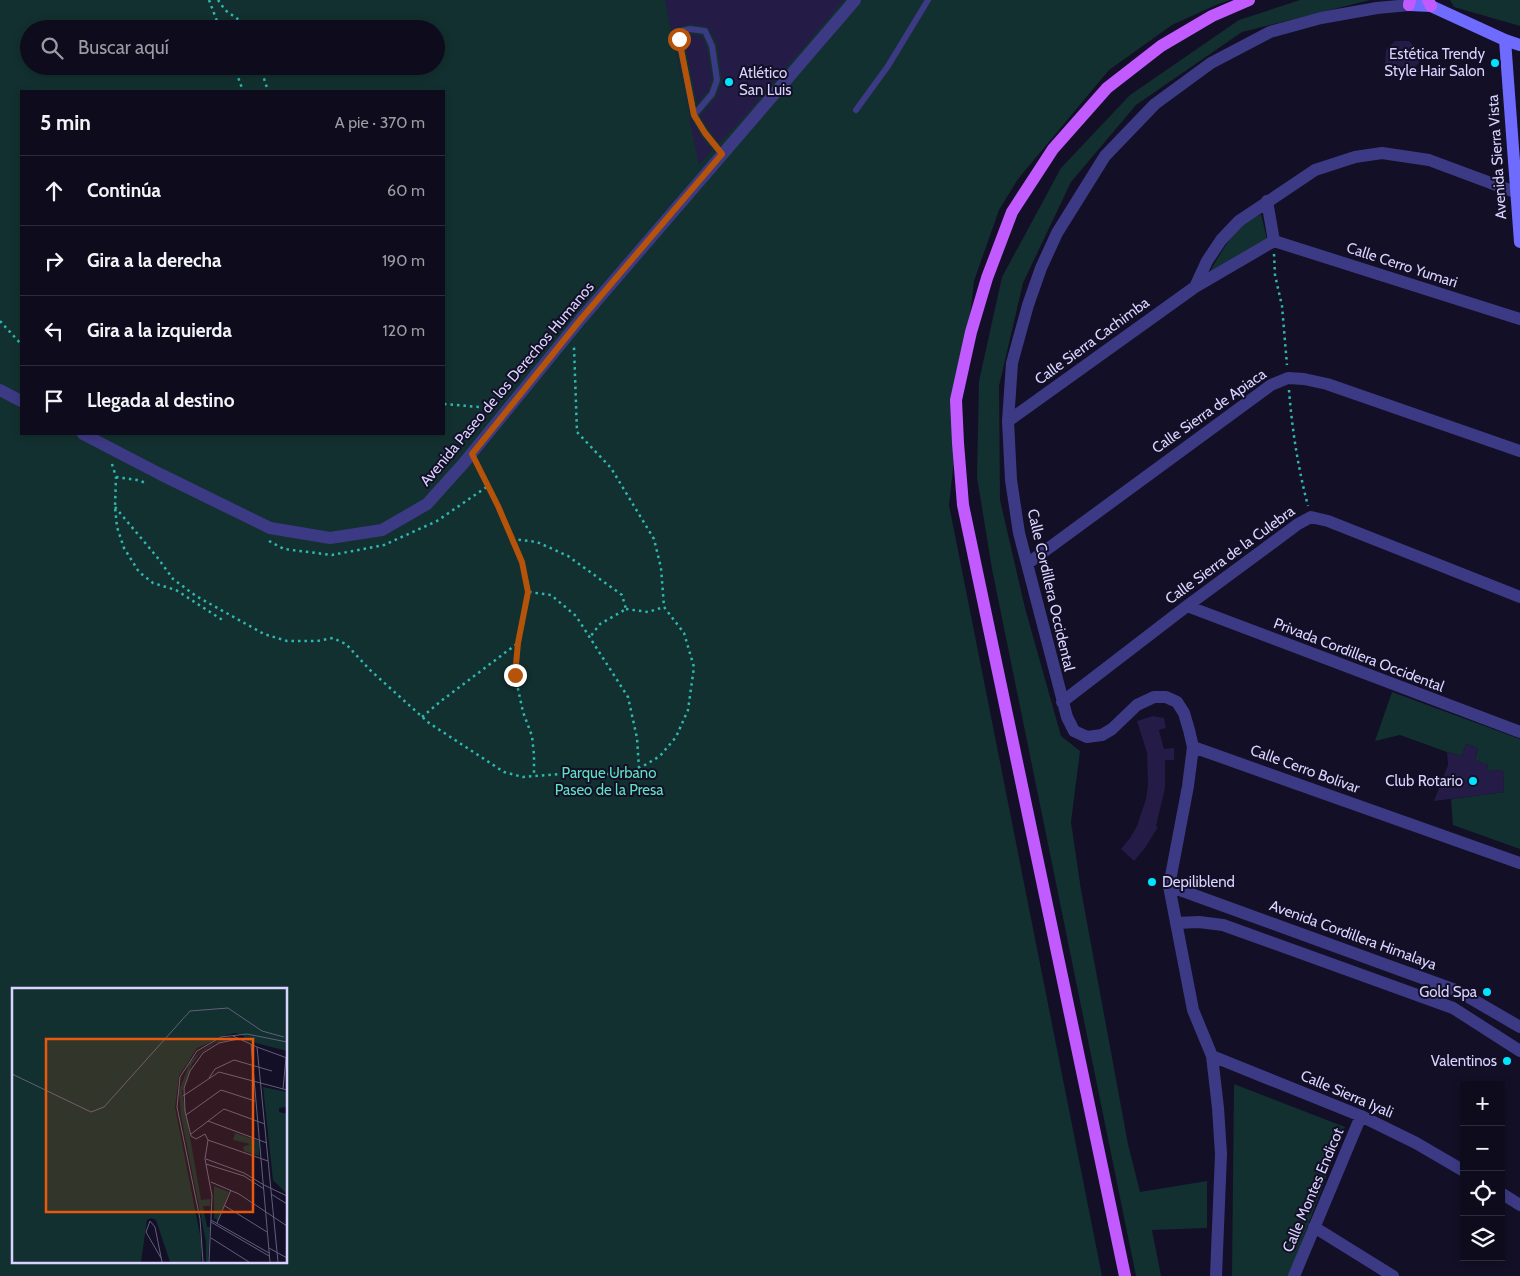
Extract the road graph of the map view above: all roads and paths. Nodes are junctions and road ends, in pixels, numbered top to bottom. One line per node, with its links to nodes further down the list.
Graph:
1 (209, 0): 8 (path)
2 (218, 0): 9 (path)
3 (855, 0): 18 (street, Avenida Paseo de los Derechos Humanos)
4 (928, 0): 16 (lane)
5 (1249, 0): 67 (main road)
6 (1410, 2): 7 (main road, Calle Cordillera Occidental); 32 (street, Calle Cordillera Occidental)
7 (1430, 3): 10 (main road, Calle Cordillera Occidental)
8 (217, 20)
9 (239, 20)
10 (1505, 40): 11 (main road, Calle Cordillera Occidental); 19 (main road, Avenida Sierra Vista)
11 (1520, 45)
12 (238, 75): 14 (path)
13 (263, 75): 15 (path)
14 (244, 90)
15 (268, 90)
16 (856, 110)
17 (694, 115): 17 (lane); 18 (lane)
18 (722, 154): 26 (street, Avenida Paseo de los Derechos Humanos)
19 (1518, 193): 20 (street, Calle Sierra Cachimba); 22 (main road, Avenida Sierra Vista)
20 (1267, 201): 21 (street); 23 (street, Calle Sierra Cachimba)
21 (1274, 241): 23 (street, Calle Sierra Cachimba); 24 (street, Calle Cerro Yumari)
22 (1520, 242)
23 (1195, 287): 32 (street, Calle Sierra Cachimba)
24 (1520, 319)
25 (0, 321): 27 (path)
26 (573, 330): 31 (street, Avenida Paseo de los Derechos Humanos); 43 (path)
27 (20, 343)
28 (0, 390): 29 (street)
29 (20, 400)
30 (445, 404): 31 (path)
31 (508, 410): 36 (street, Avenida Paseo de los Derechos Humanos)
32 (1008, 421): 39 (street, Calle Cordillera Occidental)
33 (86, 435): 34 (street, Avenida Paseo de los Derechos Humanos)
34 (107, 446): 36 (street, Avenida Paseo de los Derechos Humanos); 37 (path)
35 (1520, 451): 39 (street, Calle Sierra de Apiaca)
36 (472, 454): 38 (path)
37 (115, 507): 45 (path); 49 (path)
38 (512, 539): 40 (path); 44 (path)
39 (1026, 564): 48 (street, Calle Cordillera Occidental)
40 (528, 592): 46 (path); 47 (path)
41 (1520, 597): 42 (street, Calle Sierra de la Culebra)
42 (1186, 606): 48 (street, Calle Sierra de la Culebra); 50 (street, Privada Cordillera Occidental)
43 (664, 607): 44 (path); 52 (path)
44 (626, 609): 46 (path)
45 (224, 621)
46 (590, 637): 52 (path)
47 (518, 643): 49 (path); 53 (path)
48 (1062, 702): 51 (street, Calle Cordillera Occidental)
49 (422, 717): 53 (path)
50 (1520, 732)
51 (1193, 746): 54 (street, Calle Cerro Bolívar); 55 (street, Calle Cordillera Occidental)
52 (639, 768): 53 (path)
53 (534, 776)
54 (1520, 862)
55 (1169, 886): 56 (street, Avenida Cordillera Himalaya); 57 (street)
56 (1211, 901): 58 (street); 59 (street, Avenida Cordillera Himalaya)
57 (1176, 923): 58 (street); 61 (street)
58 (1210, 924): 60 (street)
59 (1520, 1027)
60 (1520, 1051)
61 (1212, 1056): 62 (street, Calle Sierra Iyali); 68 (street)
62 (1361, 1116): 63 (street, Calle Sierra Iyali); 66 (street, Calle Montes Endicot)
63 (1460, 1169)
64 (1505, 1196): 65 (street)
65 (1520, 1204)
66 (1314, 1227): 69 (street, Calle Montes Endicot); 70 (street)
67 (1125, 1276)
68 (1216, 1276)
69 (1294, 1276)
70 (1393, 1276)

